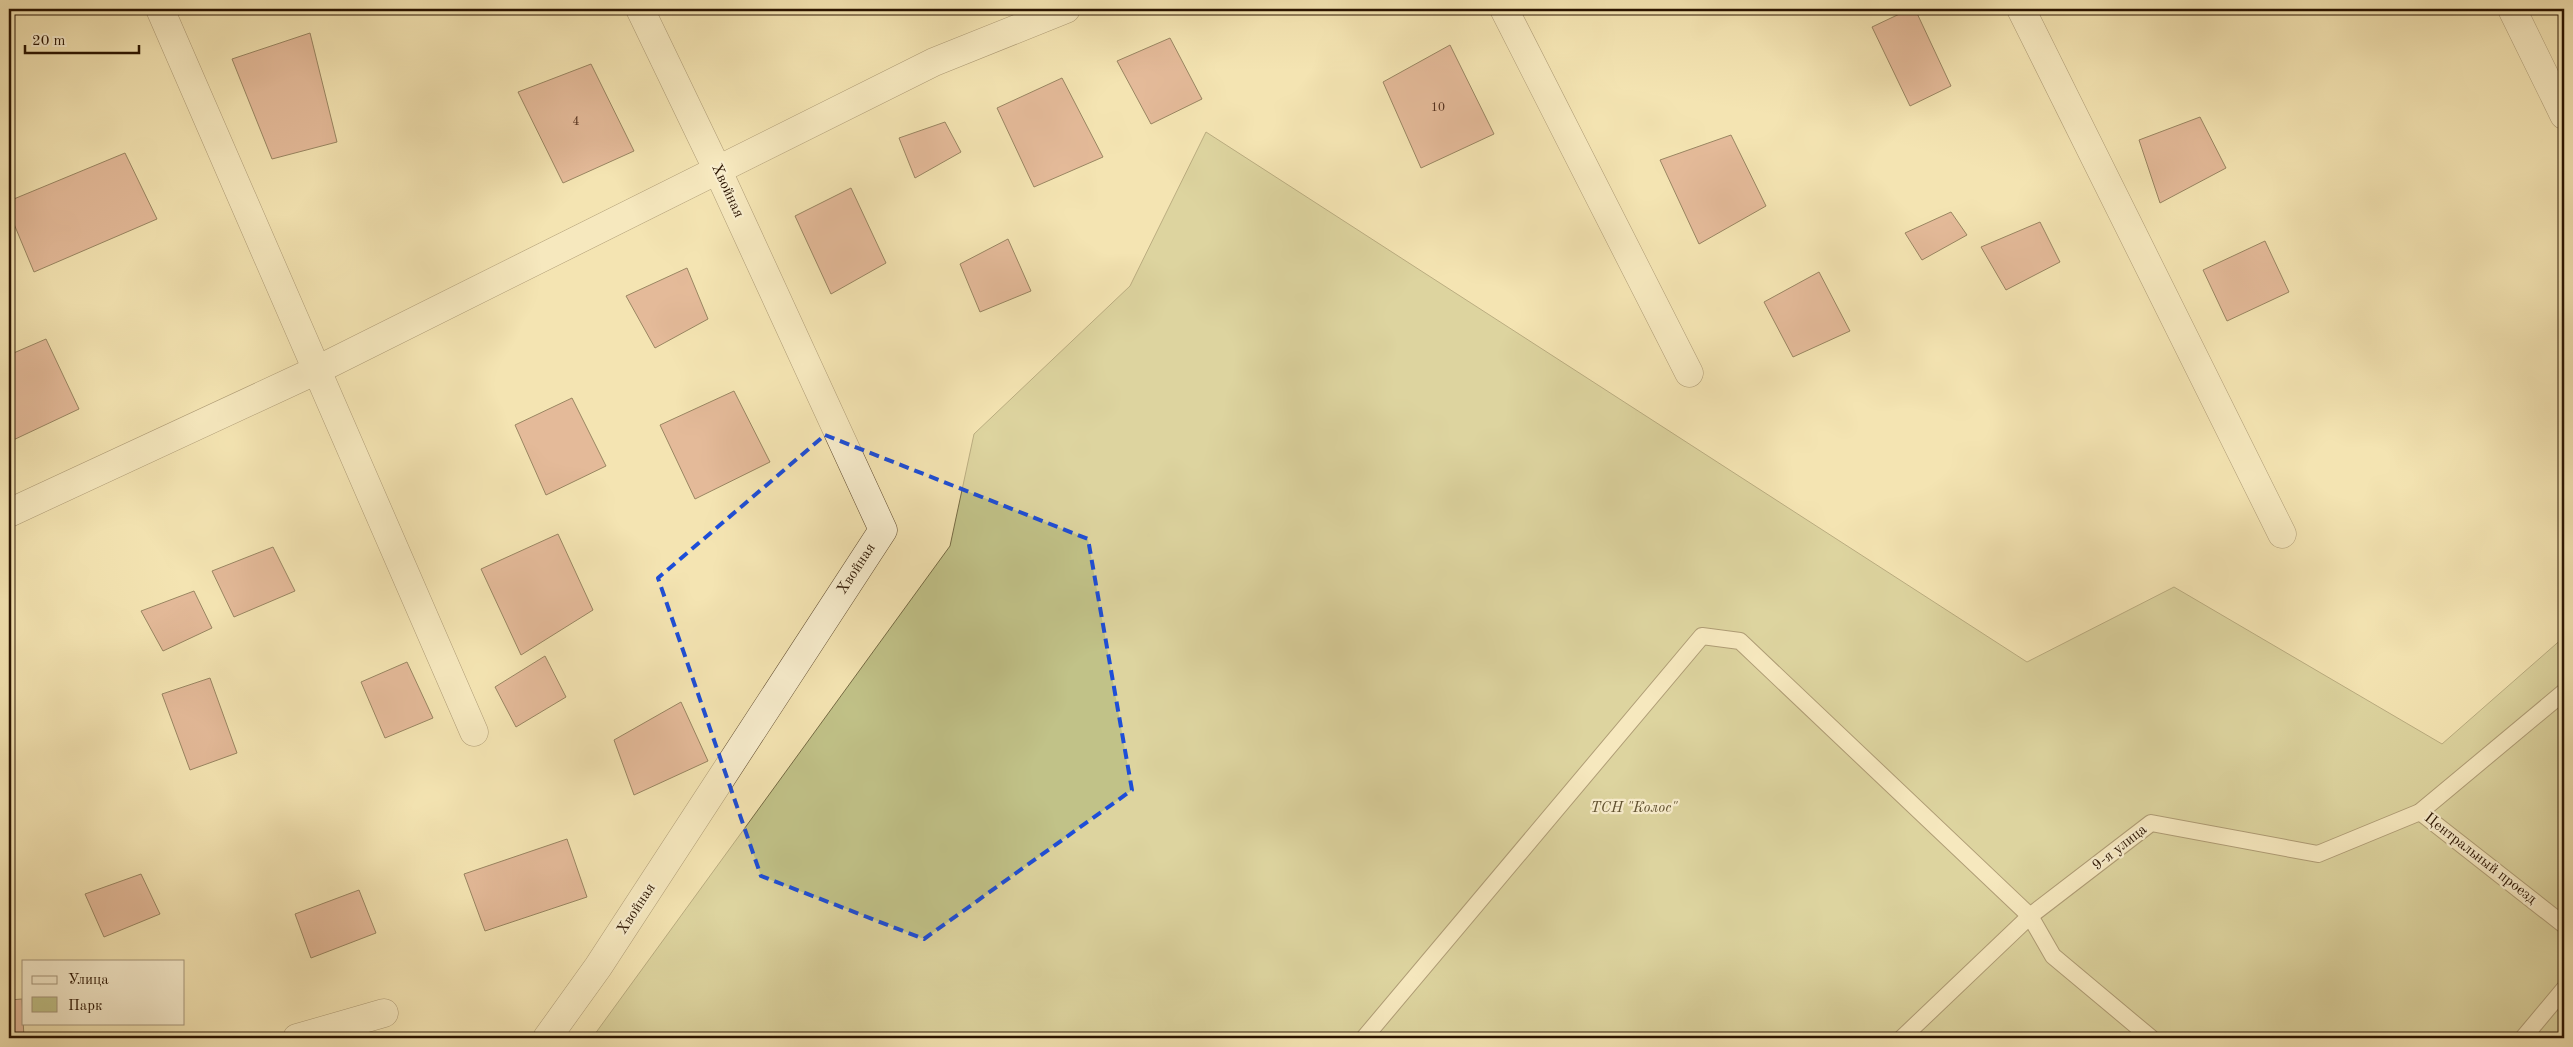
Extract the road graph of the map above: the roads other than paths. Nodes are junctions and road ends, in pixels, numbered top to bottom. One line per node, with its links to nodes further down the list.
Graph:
1 (160, 9): 9 (street)
2 (640, 9): 8 (street, Хвойная)
3 (1066, 9): 8 (street)
4 (1504, 9): 10 (street)
5 (2022, 9): 12 (street)
6 (2512, 9): 7 (street)
7 (2564, 115)
8 (718, 172): 9 (street); 21 (street, Хвойная)
9 (316, 370): 11 (street); 14 (street)
10 (1689, 373)
11 (9, 513)
12 (2282, 534)
13 (2564, 692): 15 (lane, 9-я улица)
14 (474, 732)
15 (2420, 812): 16 (lane, 9-я улица); 17 (lane, Центральный проезд)
16 (2030, 916): 22 (lane); 23 (lane, 9-я улица); 24 (lane)
17 (2564, 925)
18 (2564, 989): 25 (lane)
19 (384, 1013): 20 (street)
20 (297, 1038)
21 (547, 1038)
22 (1364, 1038)
23 (1902, 1038)
24 (2150, 1038)
25 (2523, 1038)

